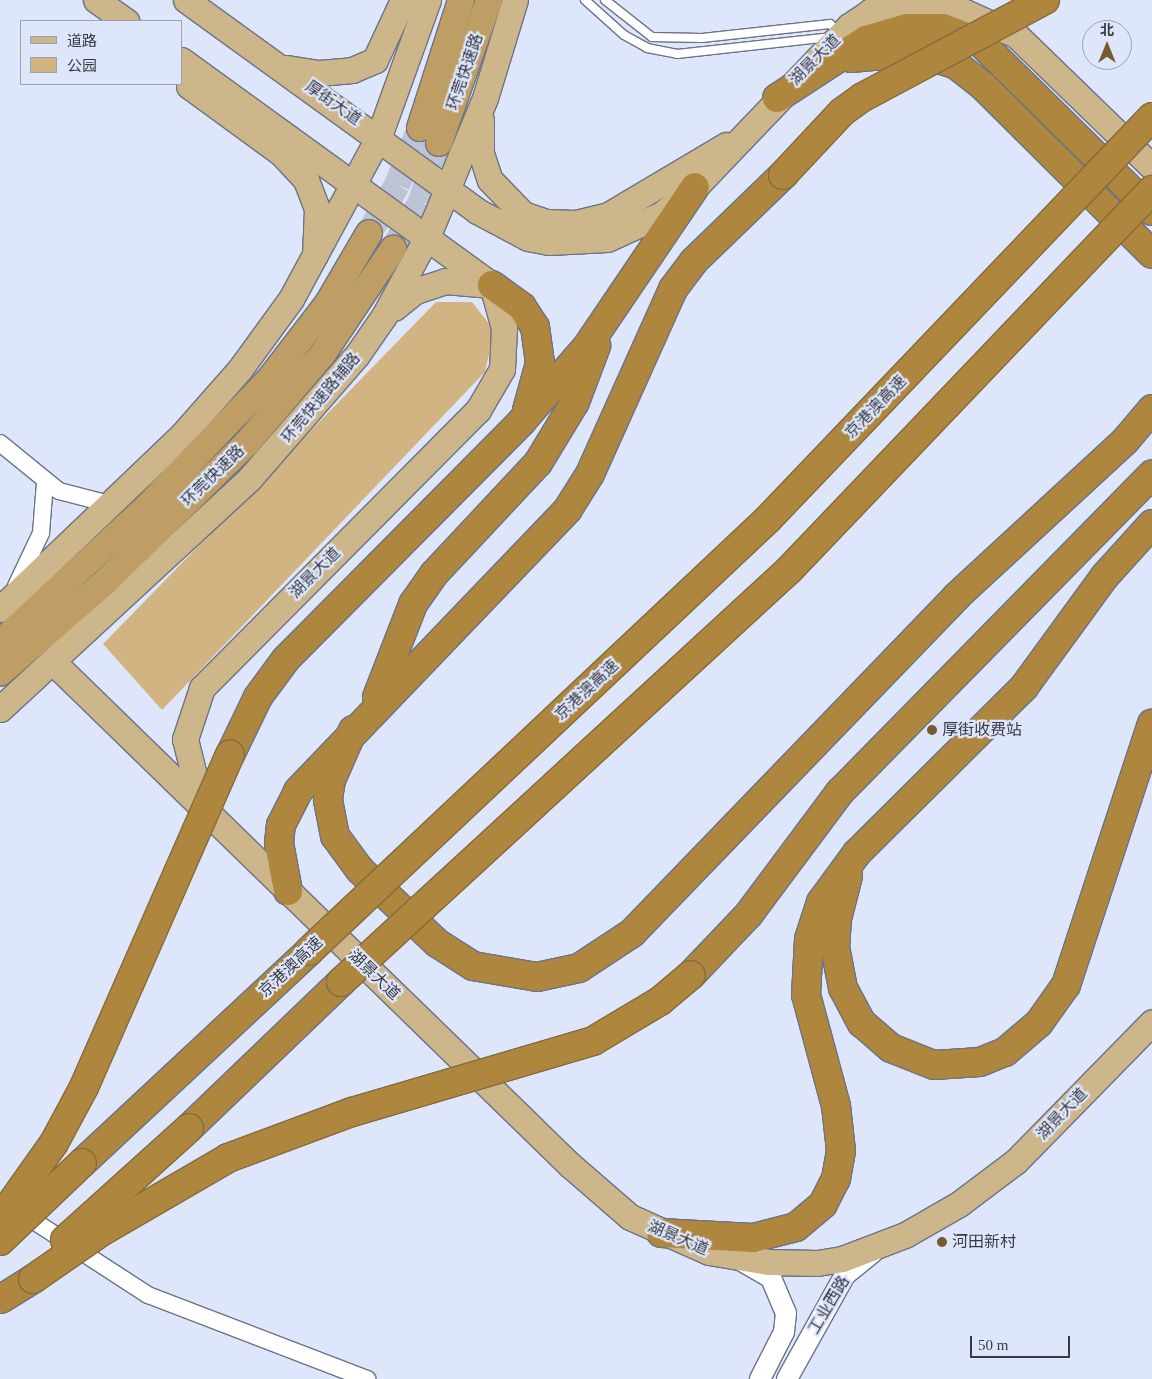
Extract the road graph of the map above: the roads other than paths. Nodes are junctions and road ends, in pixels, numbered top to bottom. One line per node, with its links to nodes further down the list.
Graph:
1 (96, 0): 11 (main road)
2 (186, 0): 14 (main road, 厚街大道)
3 (403, 0): 14 (main road)
4 (428, 0): 20 (main road)
5 (461, 0): 6 (highway, 环莞快速路)
6 (489, 0)
7 (515, 0): 17 (main road, 环莞快速路辅路)
8 (585, 0): 12 (lane)
9 (605, 0): 12 (lane)
10 (1045, 0): 49 (highway, bridge)
11 (125, 20)
12 (839, 35): 18 (main road, 湖景大道); 22 (main road, 湖景大道)
13 (182, 61): 23 (main road)
14 (281, 67): 20 (main road, 厚街大道)
15 (824, 68): 18 (highway); 28 (highway); 32 (highway)
16 (182, 81): 33 (main road)
17 (485, 98): 21 (main road); 25 (main road, 环莞快速路辅路)
18 (777, 98): 21 (main road, 湖景大道)
19 (1152, 117): 58 (highway, 京港澳高速, bridge)
20 (379, 136): 23 (main road); 25 (main road, 厚街大道)
21 (739, 139): 24 (main road, 湖景大道)
22 (1152, 167)
23 (357, 183): 30 (main road); 33 (main road)
24 (695, 187): 27 (main road, 湖景大道); 36 (highway)
25 (448, 189): 27 (main road, 厚街大道); 30 (main road, 环莞快速路辅路)
26 (1152, 190): 61 (highway, bridge)
27 (477, 211)
28 (1152, 211)
29 (369, 233): 45 (highway, 环莞快速路)
30 (428, 235): 34 (main road); 35 (main road, 环莞快速路辅路)
31 (394, 249): 47 (highway, 环莞快速路)
32 (1152, 254)
33 (314, 259): 42 (main road)
34 (492, 285): 35 (main road); 38 (highway); 51 (main road, 湖景大道)
35 (384, 316): 46 (main road, 环莞快速路辅路)
36 (604, 324): 38 (highway); 49 (highway)
37 (1152, 409): 49 (highway)
38 (522, 421): 56 (highway, bridge)
39 (0, 443): 41 (street)
40 (1152, 474): 61 (highway, bridge)
41 (45, 482): 42 (street); 44 (street)
42 (109, 504): 44 (main road)
43 (1146, 531): 52 (highway)
44 (4, 605)
45 (0, 642)
46 (52, 661): 48 (main road, 环莞快速路辅路); 51 (main road)
47 (0, 673)
48 (0, 709)
49 (359, 723): 53 (highway)
50 (1152, 724): 52 (highway)
51 (201, 801): 53 (main road, 湖景大道)
52 (857, 853): 57 (highway)
53 (288, 891): 57 (main road, 湖景大道)
54 (1152, 1022): 59 (main road, 湖景大道)
55 (0, 1199): 63 (street)
56 (0, 1219)
57 (661, 1233): 60 (main road, 湖景大道)
58 (0, 1241)
59 (886, 1243): 60 (main road, 湖景大道); 65 (street, 工业西路)
60 (738, 1259): 64 (street, 工业西路)
61 (30, 1276): 62 (highway)
62 (0, 1300)
63 (367, 1379)
64 (760, 1379)
65 (786, 1379)

